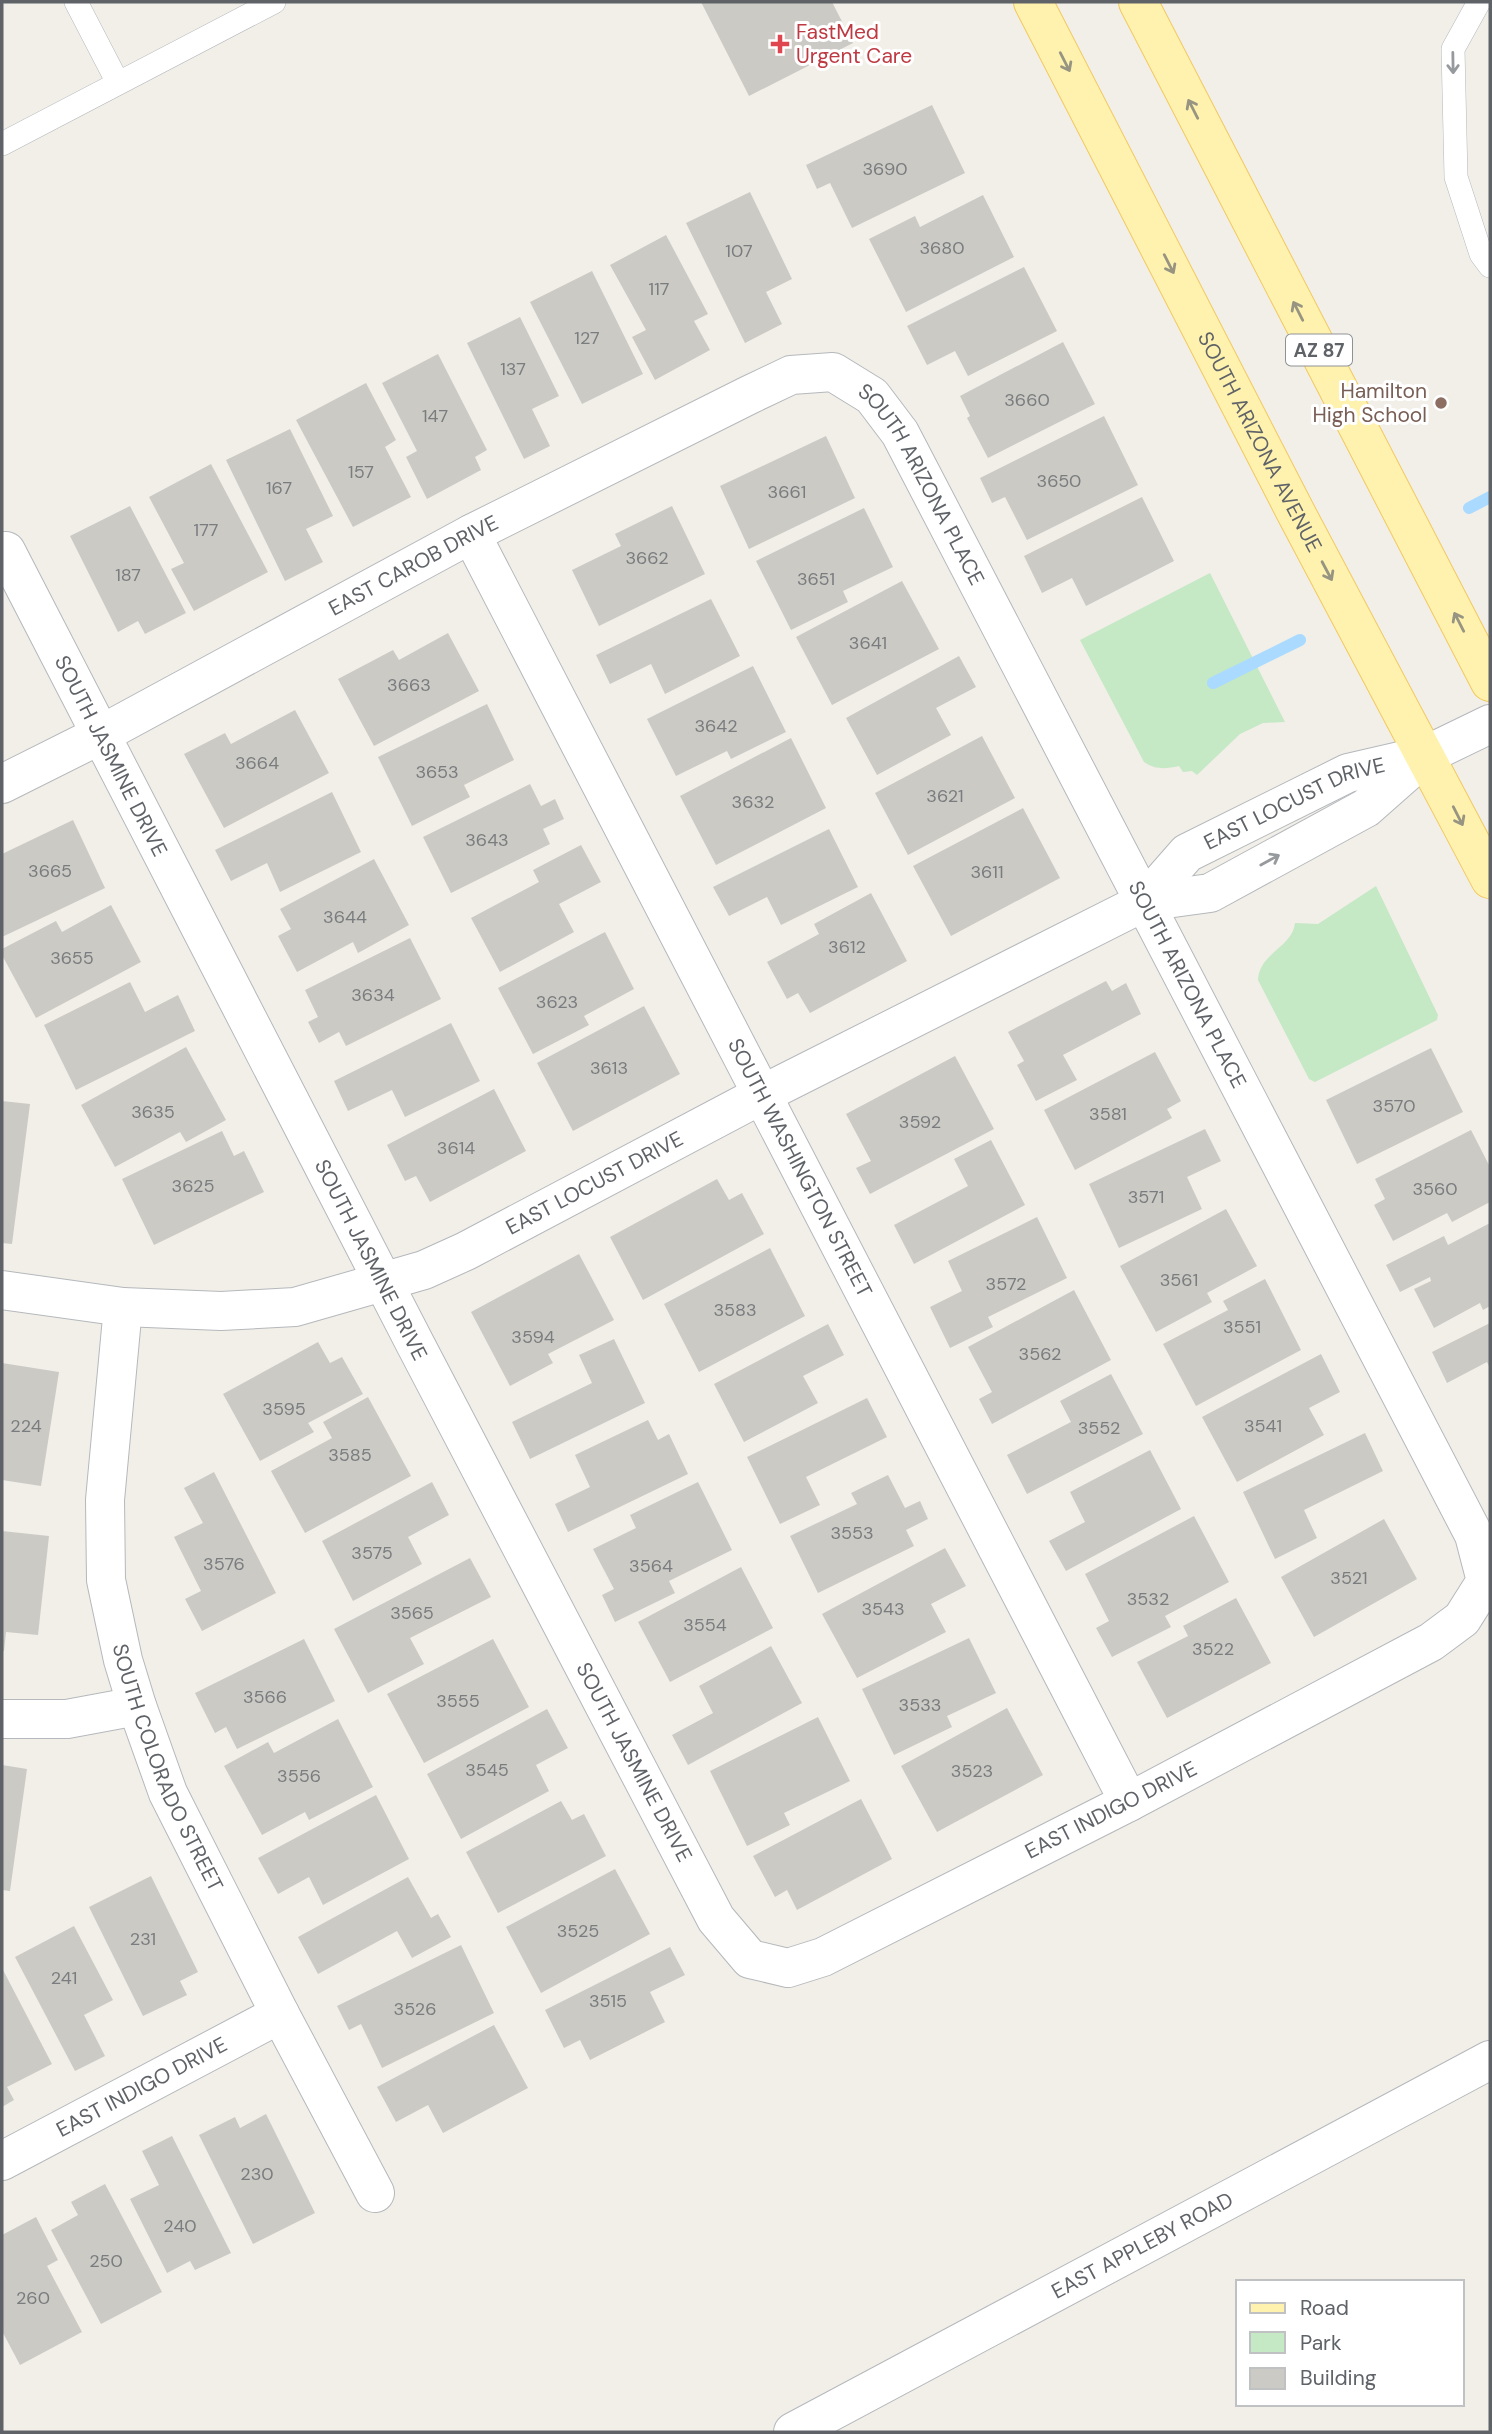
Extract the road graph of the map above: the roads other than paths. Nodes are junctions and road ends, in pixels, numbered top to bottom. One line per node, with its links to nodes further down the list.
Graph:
1 (76, 2): 6 (lane)
2 (274, 2): 6 (lane)
3 (1033, 2): 15 (main road, SOUTH ARIZONA AVENUE, one-way to 15)
4 (1138, 2): 12 (main road, AZ 87, one-way to 4)
5 (1479, 2): 8 (lane, one-way to 8)
6 (118, 83): 7 (lane)
7 (2, 144)
8 (1490, 266)
9 (833, 372): 10 (street, EAST CAROB DRIVE); 18 (street, SOUTH ARIZONA PLACE)
10 (471, 534): 14 (street, EAST CAROB DRIVE); 19 (street, SOUTH WASHINGTON STREET)
11 (6, 551): 14 (street, SOUTH JASMINE DRIVE)
12 (1490, 682)
13 (1490, 724): 15 (street, EAST LOCUST DRIVE)
14 (100, 735): 16 (street, EAST CAROB DRIVE); 20 (street, SOUTH JASMINE DRIVE)
15 (1426, 755): 17 (main road, SOUTH ARIZONA AVENUE, one-way to 17); 18 (street, EAST LOCUST DRIVE)
16 (2, 784)
17 (1490, 879)
18 (1144, 902): 19 (street, EAST LOCUST DRIVE); 23 (street, SOUTH ARIZONA PLACE)
19 (763, 1094): 20 (street, EAST LOCUST DRIVE); 26 (street, SOUTH WASHINGTON STREET)
20 (382, 1283): 22 (street, EAST LOCUST DRIVE); 27 (street, SOUTH JASMINE DRIVE)
21 (2, 1290): 22 (street, EAST LOCUST DRIVE)
22 (123, 1307): 24 (street, SOUTH COLORADO STREET)
23 (1462, 1619): 26 (street, EAST INDIGO DRIVE)
24 (137, 1706): 25 (street); 28 (street, SOUTH COLORADO STREET)
25 (2, 1719)
26 (1129, 1802): 27 (street, EAST INDIGO DRIVE)
27 (750, 1959)
28 (280, 2014): 30 (street, EAST INDIGO DRIVE); 31 (street, SOUTH COLORADO STREET)
29 (1490, 2060): 32 (street, EAST APPLEBY ROAD)
30 (2, 2161)
31 (375, 2193)
32 (793, 2432)

